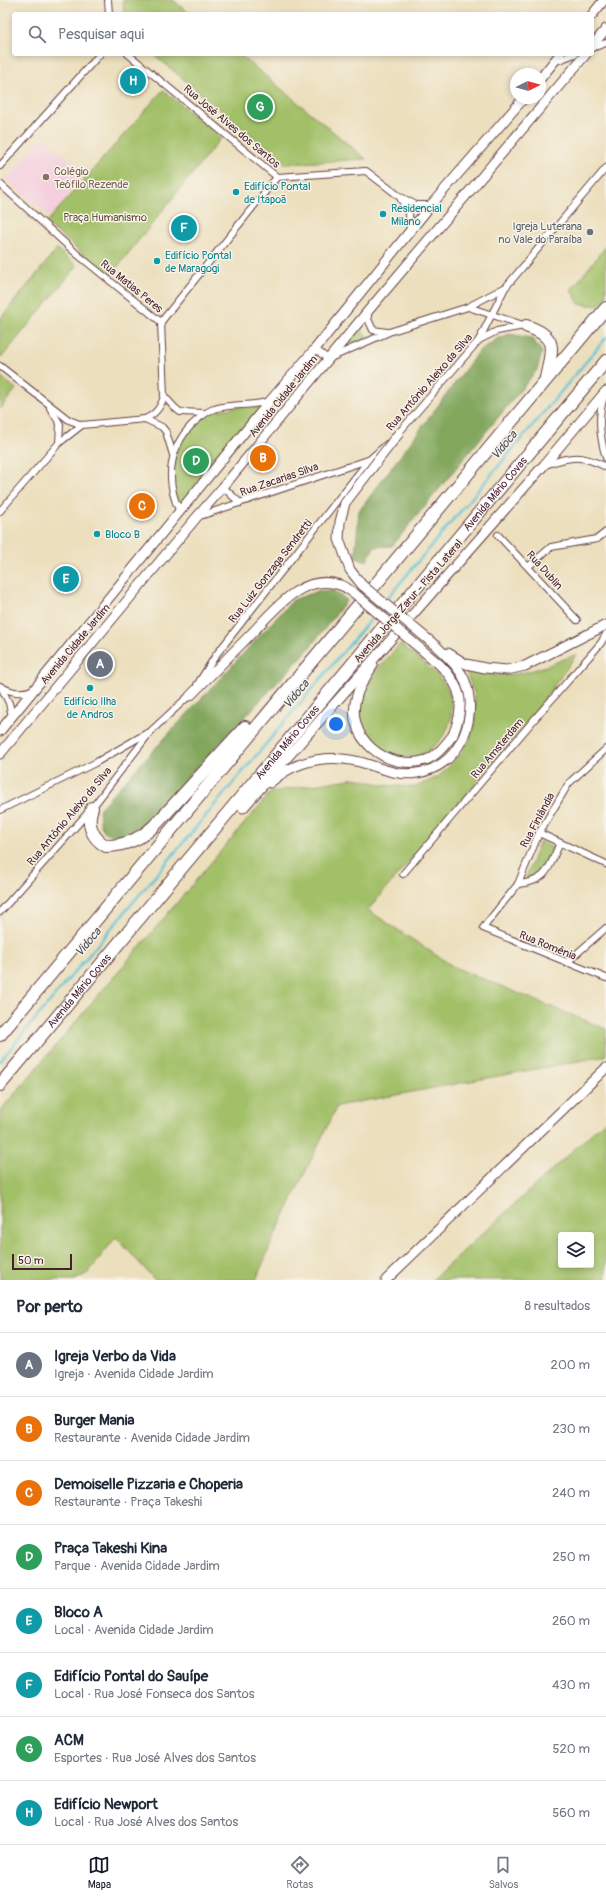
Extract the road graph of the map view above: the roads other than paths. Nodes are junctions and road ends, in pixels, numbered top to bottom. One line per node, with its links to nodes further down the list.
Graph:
1 (108, 0): 3 (street)
2 (604, 0): 4 (main road)
3 (109, 12)
4 (594, 12)
5 (606, 29): 7 (main road)
6 (606, 43): 8 (street)
7 (594, 44)
8 (594, 46)
9 (98, 56): 15 (street)
10 (130, 56): 17 (street, Rua José Alves dos Santos)
11 (584, 56): 25 (main road, Avenida Cidade Jardim)
12 (558, 58): 13 (main road)
13 (546, 72)
14 (519, 104): 20 (main road, Avenida Cidade Jardim)
15 (0, 166)
16 (606, 168): 22 (street)
17 (278, 177): 19 (street, Rua José Alves dos Santos); 27 (street)
18 (0, 184): 27 (street, Rua Matias Peres)
19 (399, 196): 20 (street); 21 (street)
20 (431, 205): 21 (main road, Avenida Cidade Jardim)
21 (410, 230): 31 (main road, Avenida Cidade Jardim)
22 (505, 288): 23 (street); 26 (street, Rua Antônio Aleixo da Silva)
23 (468, 307): 26 (street); 29 (street)
24 (606, 308): 35 (highway)
25 (368, 310): 29 (street); 32 (main road, Avenida Cidade Jardim)
26 (492, 315): 28 (street); 30 (street, Rua Antônio Aleixo da Silva)
27 (161, 322): 37 (street, Rua Matias Peres)
28 (526, 326): 30 (street); 35 (highway)
29 (389, 332): 32 (street)
30 (479, 340): 43 (street, Rua Antônio Aleixo da Silva)
31 (315, 349): 32 (street); 38 (main road, Avenida Cidade Jardim)
32 (328, 359): 50 (main road, Avenida Cidade Jardim)
33 (606, 361): 79 (highway, Avenida Mário Covas)
34 (0, 366): 39 (street)
35 (545, 381): 67 (highway)
36 (606, 392): 46 (street); 48 (main road, Avenida Jorge Zarur - Pista Lateral)
37 (164, 396): 40 (street); 41 (street)
38 (270, 401): 40 (street); 53 (main road, Avenida Cidade Jardim)
39 (47, 404): 42 (street); 44 (street)
40 (205, 413): 45 (street)
41 (145, 420): 42 (street); 45 (street)
42 (82, 425): 44 (street)
43 (399, 433): 47 (street, Rua Antônio Aleixo da Silva); 63 (main road, bridge)
44 (59, 443): 52 (street)
45 (173, 455): 53 (street)
46 (606, 458)
47 (369, 460): 51 (street, Rua Zacarias Silva); 68 (street, Rua Luiz Gonzaga Sendretti)
48 (544, 466): 49 (street); 62 (main road, Avenida Jorge Zarur - Pista Lateral)
49 (606, 467)
50 (223, 488): 51 (street); 54 (main road, Avenida Cidade Jardim)
51 (240, 503): 54 (street, Rua Zacarias Silva)
52 (0, 511)
53 (180, 512): 66 (main road, Avenida Cidade Jardim)
54 (196, 518): 73 (main road, Avenida Cidade Jardim)
55 (606, 532): 57 (street)
56 (498, 535): 57 (street, Rua Dublin)
57 (529, 566): 58 (street, Rua Dublin)
58 (577, 620)
59 (606, 625): 63 (main road)
60 (606, 634): 61 (street, Rua Amsterdam)
61 (601, 643): 64 (street); 81 (street, Rua Amsterdam)
62 (386, 644): 68 (main road, bridge); 75 (main road, Avenida Jorge Zarur - Pista Lateral)
63 (436, 646): 75 (main road)
64 (606, 649)
65 (0, 686): 66 (street); 69 (street)
66 (32, 690): 69 (main road, Avenida Cidade Jardim)
67 (284, 693): 74 (highway); 88 (highway)
68 (190, 696): 71 (street, Rua Luiz Gonzaga Sendretti)
69 (12, 716): 70 (main road, Avenida Cidade Jardim)
70 (0, 731)
71 (151, 731): 74 (street, Rua Antônio Aleixo da Silva); 76 (street)
72 (606, 748): 77 (street, Rua Finlândia)
73 (0, 754)
74 (92, 808): 83 (street, Rua Antônio Aleixo da Silva)
75 (243, 808): 79 (highway)
76 (0, 810)
77 (539, 833): 78 (street); 82 (street, Rua Finlândia)
78 (560, 843): 80 (street); 82 (street)
79 (187, 863): 90 (highway, Avenida Mário Covas)
80 (606, 864)
81 (403, 874)
82 (518, 884): 84 (street, Rua Finlândia)
83 (0, 912)
84 (483, 928): 86 (street, Rua Romênia)
85 (606, 928): 86 (street)
86 (566, 963): 87 (street, Rua Romênia)
87 (606, 978)
88 (0, 1035)
89 (605, 1068): 91 (main road)
90 (0, 1085)
91 (386, 1280)

